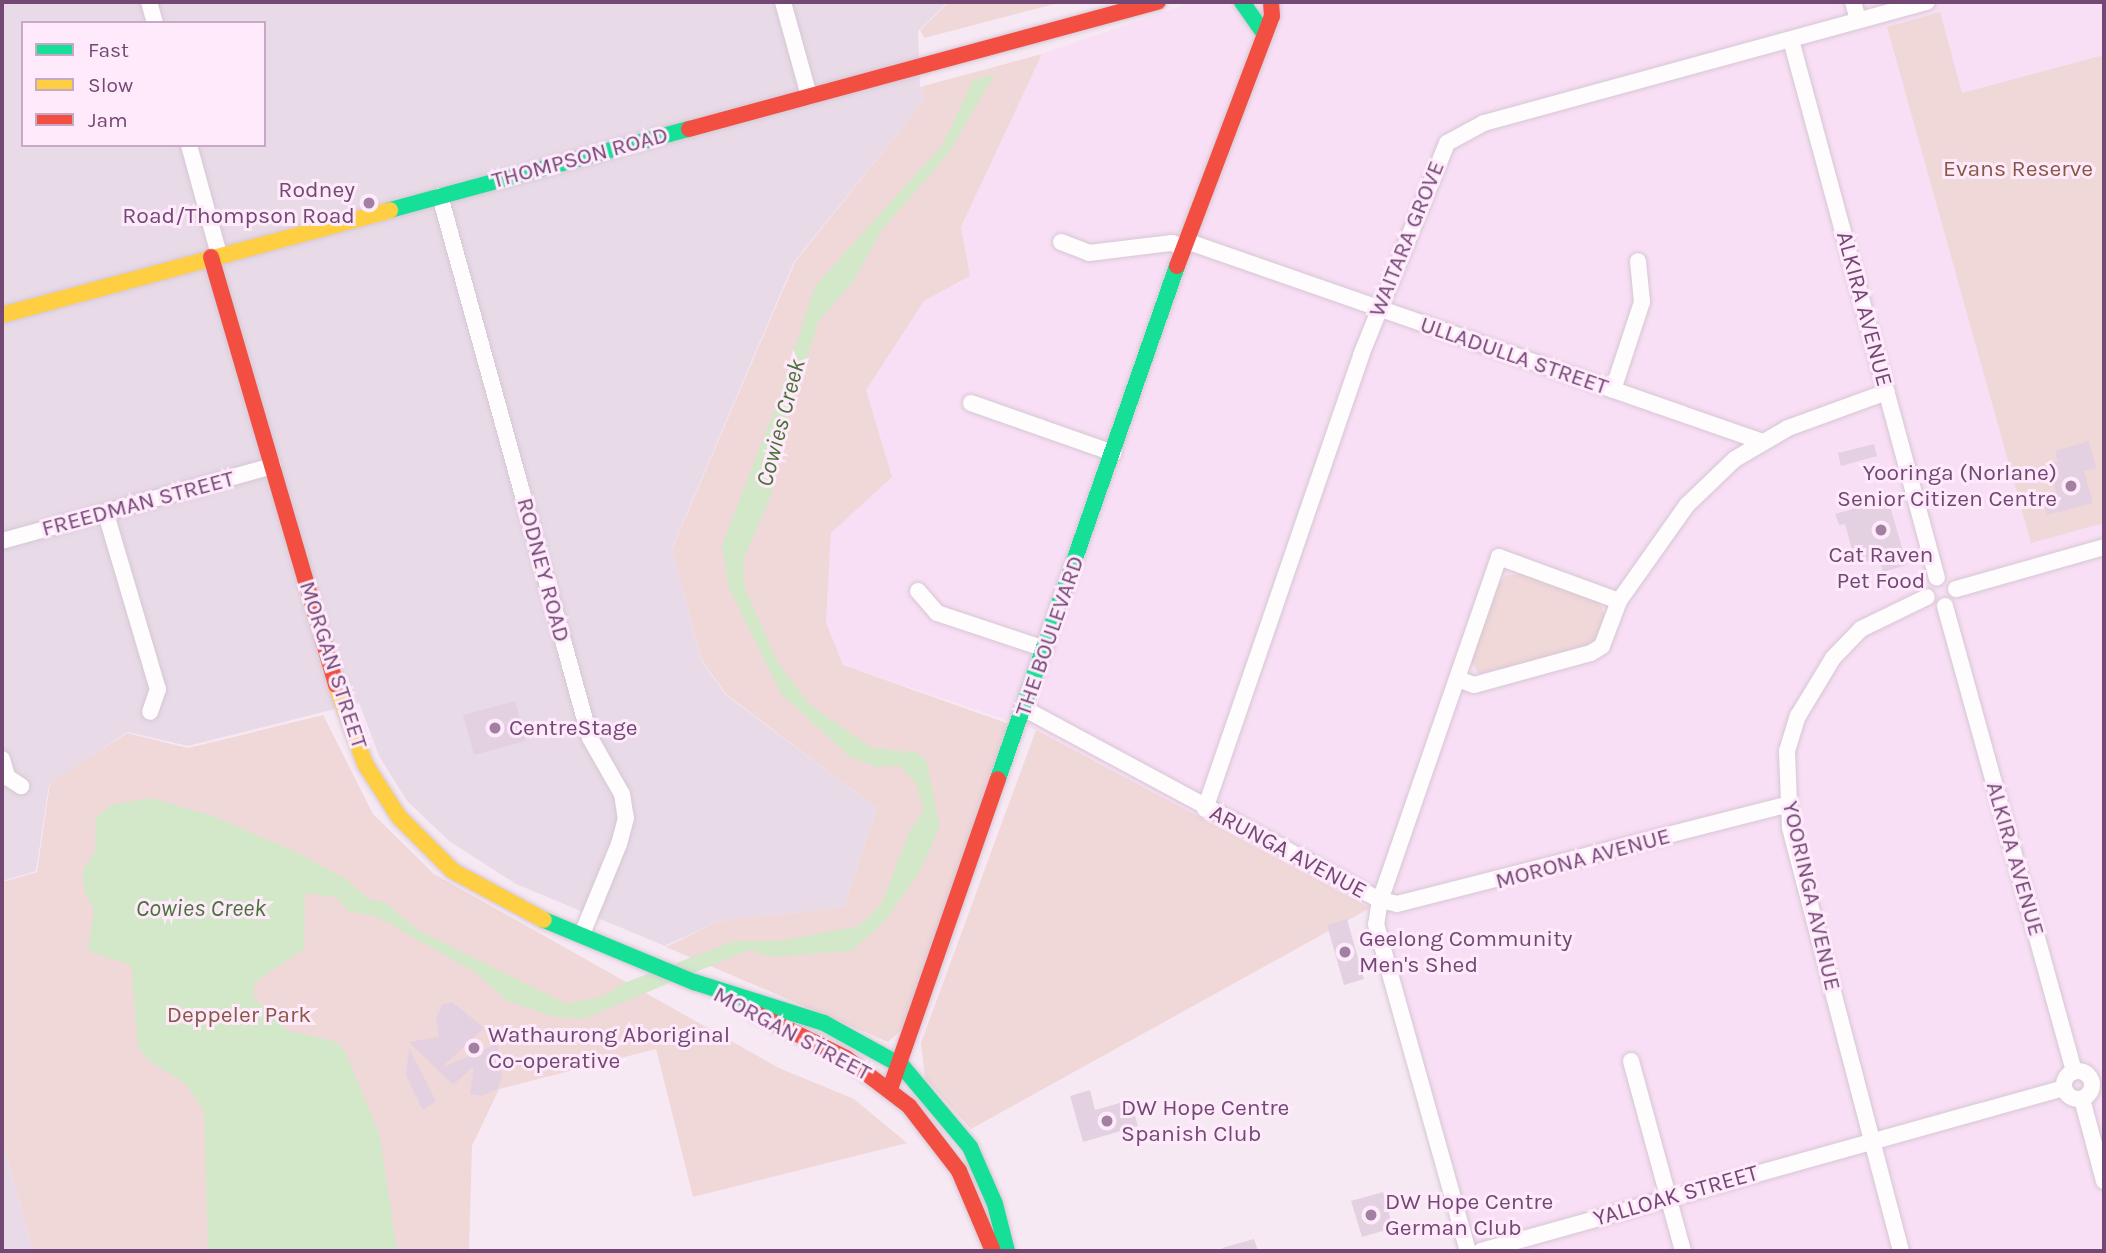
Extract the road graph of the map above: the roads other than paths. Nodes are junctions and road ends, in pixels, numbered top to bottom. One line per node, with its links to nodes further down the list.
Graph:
1 (149, 2): 10 (street)
2 (783, 2): 13 (street)
3 (1158, 2): 13 (main road, THOMPSON ROAD)
4 (1242, 2): 11 (main road)
5 (1283, 2): 8 (main road, THE BOULEVARD)
6 (1853, 2): 9 (street)
7 (1927, 2): 9 (street, WAITARA GROVE)
8 (1271, 9): 11 (main road, THE BOULEVARD)
9 (1858, 20): 12 (street, WAITARA GROVE)
10 (154, 21)
11 (1264, 34): 17 (main road, THE BOULEVARD)
12 (1791, 40): 20 (street, WAITARA GROVE); 23 (street, ALKIRA AVENUE)
13 (809, 96): 15 (main road, THOMPSON ROAD)
14 (189, 147): 18 (street, MORGAN STREET)
15 (440, 196): 18 (main road, THOMPSON ROAD); 46 (street, RODNEY ROAD)
16 (1061, 242): 17 (street, ULLADULLA STREET)
17 (1185, 244): 20 (street, ULLADULLA STREET); 26 (main road, THE BOULEVARD)
18 (215, 256): 21 (main road, THOMPSON ROAD); 27 (main road, MORGAN STREET)
19 (1638, 261): 22 (street)
20 (1378, 308): 22 (street, ULLADULLA STREET); 44 (street, WAITARA GROVE)
21 (2, 315)
22 (1613, 390): 25 (street, ULLADULLA STREET)
23 (1887, 392): 25 (street); 31 (street, ALKIRA AVENUE)
24 (971, 403): 26 (street)
25 (1763, 442): 35 (street)
26 (1113, 453): 37 (main road, THE BOULEVARD)
27 (273, 466): 28 (street, FREEDMAN STREET); 46 (main road, MORGAN STREET)
28 (106, 514): 29 (street, FREEDMAN STREET); 40 (street)
29 (2, 541)
30 (2104, 547): 32 (street)
31 (1937, 578): 32 (street); 34 (street)
32 (1956, 589): 36 (street)
33 (918, 591): 37 (street)
34 (1927, 597): 36 (street); 43 (street, YOORINGA AVENUE)
35 (1619, 600): 38 (street); 38 (street)
36 (1945, 607): 50 (street, ALKIRA AVENUE)
37 (1045, 649): 39 (main road, THE BOULEVARD)
38 (1458, 680): 45 (street)
39 (1024, 709): 44 (street, ARUNGA AVENUE); 49 (main road, THE BOULEVARD)
40 (150, 712)
41 (2, 759): 42 (street)
42 (21, 786)
43 (1786, 805): 45 (street, MORONA AVENUE); 55 (street, YOORINGA AVENUE)
44 (1205, 809): 45 (street, ARUNGA AVENUE)
45 (1380, 900): 60 (street, ARUNGA AVENUE)
46 (582, 934): 47 (main road, MORGAN STREET)
47 (694, 982): 49 (main road, MORGAN STREET); 53 (main road, MORGAN STREET)
48 (1632, 1061): 57 (street)
49 (902, 1066): 53 (main road, THE BOULEVARD); 59 (main road)
50 (2074, 1071): 51 (street); 52 (street)
51 (2098, 1079): 54 (street)
52 (2064, 1088): 54 (street); 55 (street, YALLOAK STREET)
53 (890, 1089): 58 (main road)
54 (2082, 1099): 56 (street)
55 (1871, 1141): 57 (street, YALLOAK STREET); 63 (street, YOORINGA AVENUE)
56 (2104, 1181)
57 (1669, 1198): 61 (street, YALLOAK STREET); 62 (street)
58 (993, 1251)
59 (1007, 1251)
60 (1468, 1251)
61 (1481, 1251)
62 (1684, 1251)
63 (1901, 1251)

